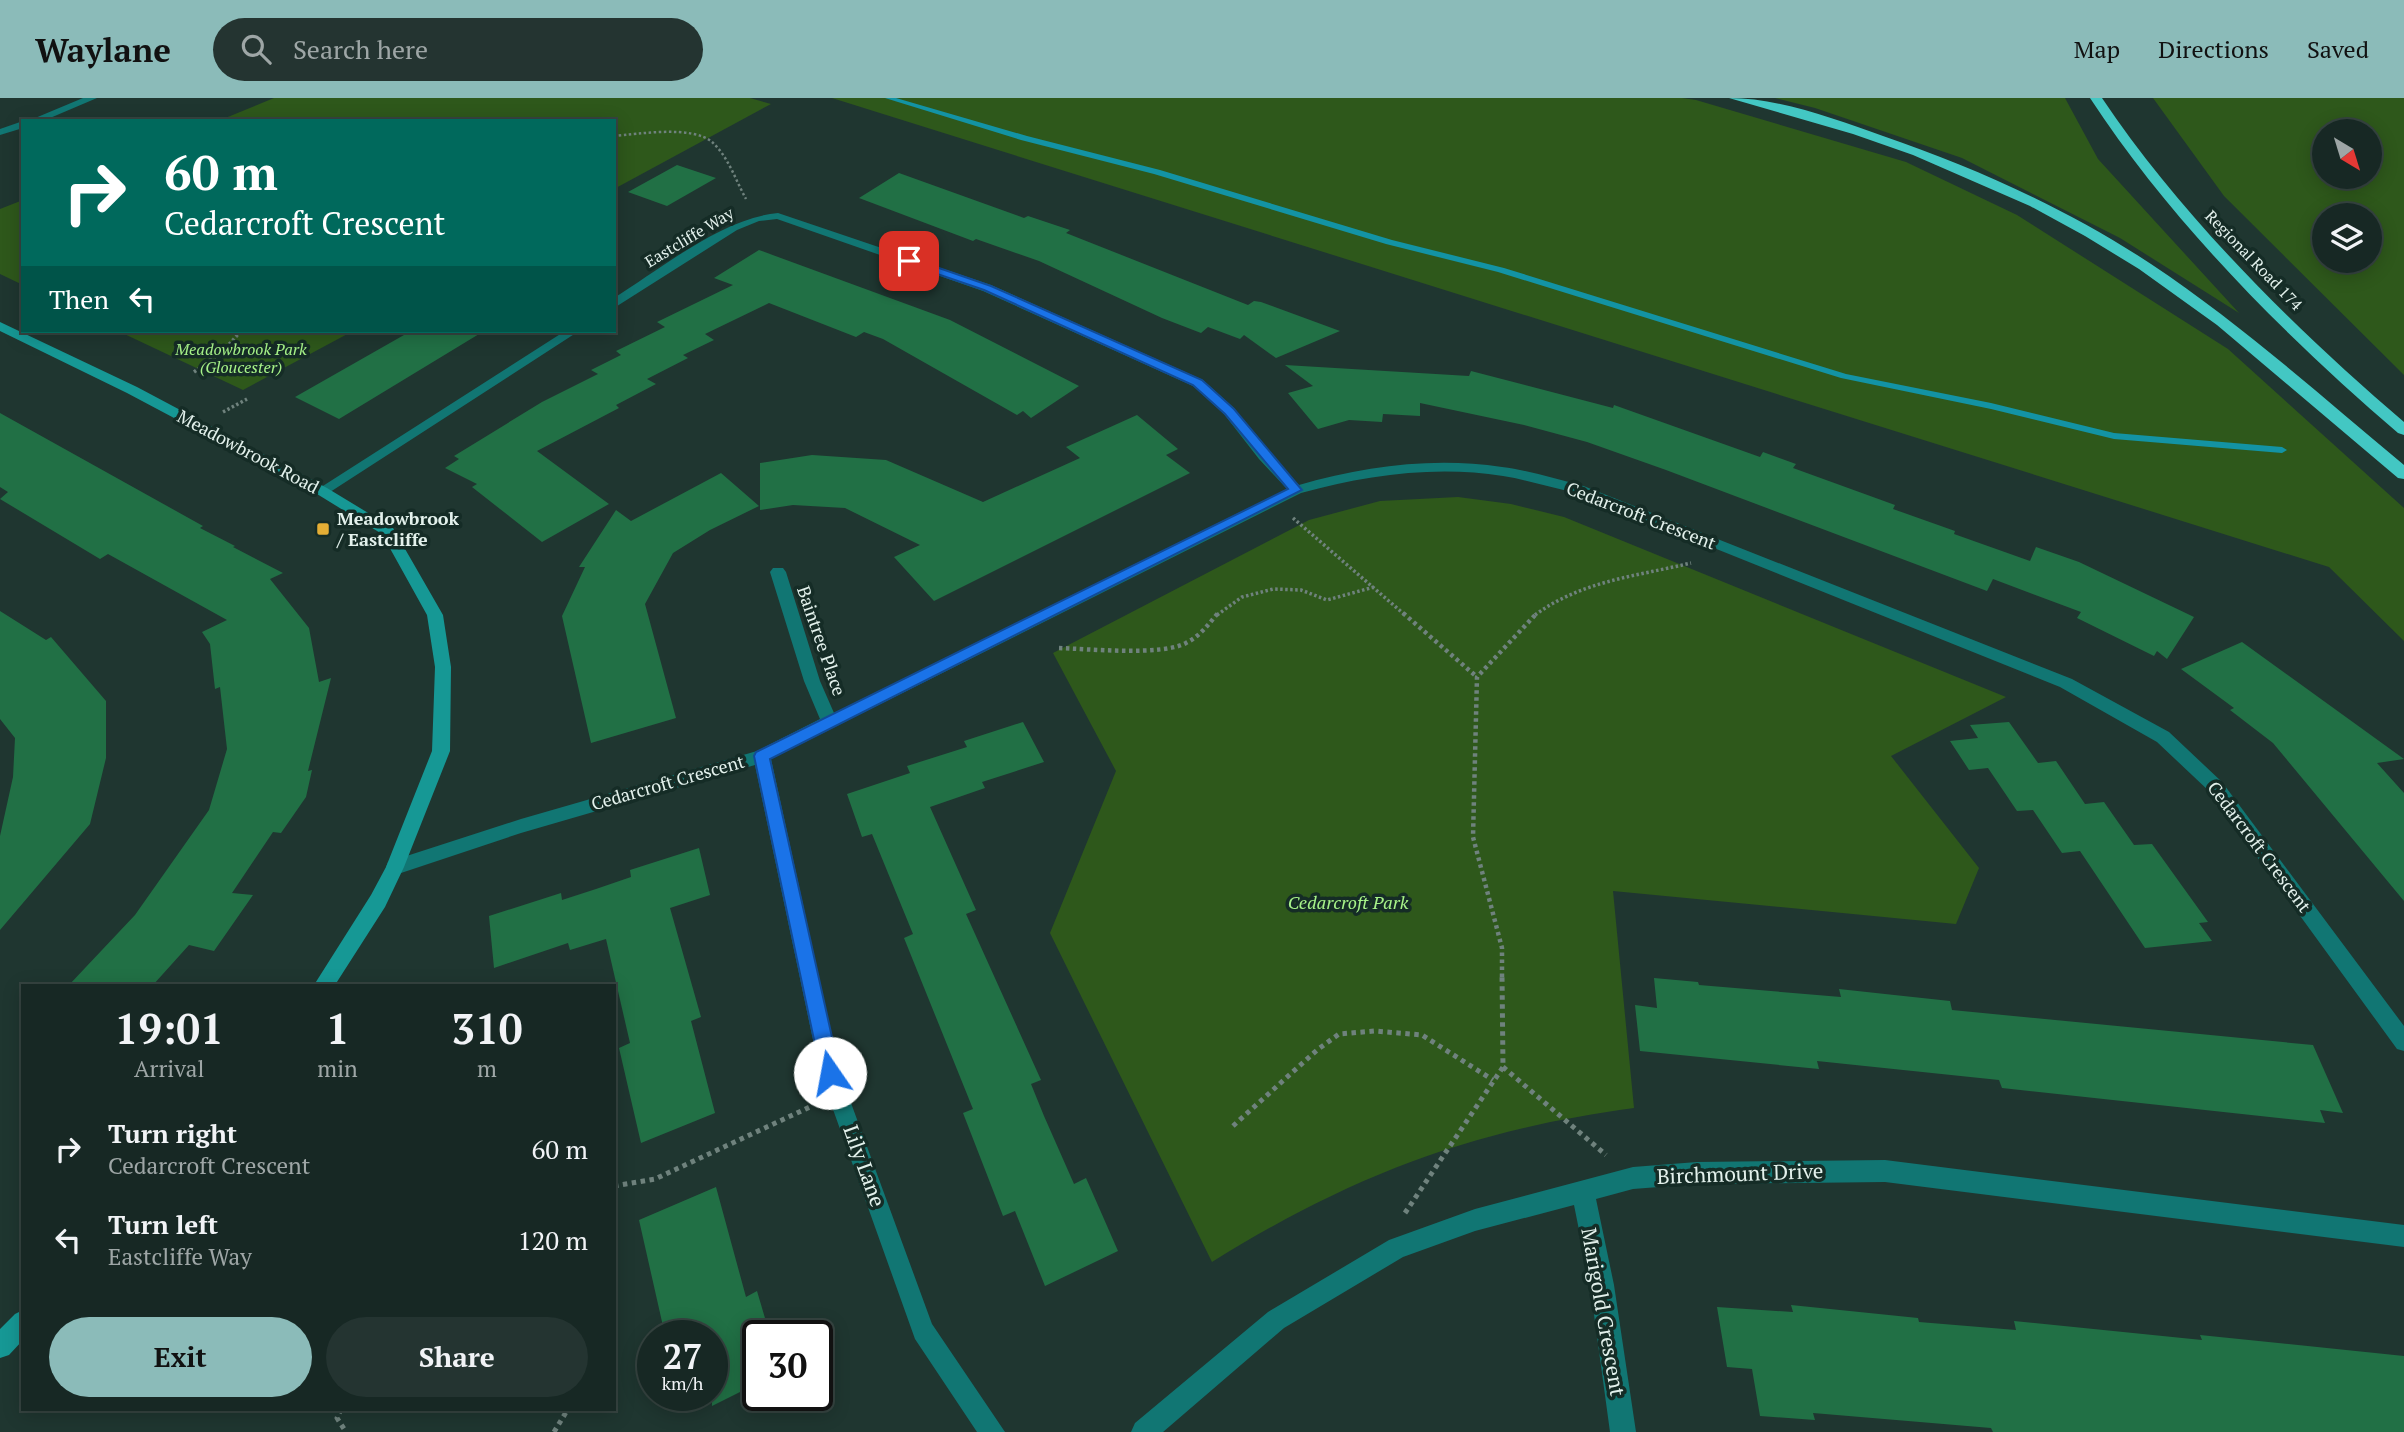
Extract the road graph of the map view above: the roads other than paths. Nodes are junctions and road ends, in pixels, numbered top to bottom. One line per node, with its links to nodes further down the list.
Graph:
1 (92, 98): 4 (street)
2 (1735, 98): 11 (highway)
3 (2096, 98): 10 (highway, Regional Road 174)
4 (38, 119)
5 (21, 125): 6 (street)
6 (0, 132)
7 (616, 303): 12 (street, Eastcliffe Way)
8 (0, 326): 13 (street, Meadowbrook Road)
9 (570, 333): 13 (street)
10 (2404, 430)
11 (2404, 474)
12 (1296, 490): 15 (street, Cedarcroft Crescent); 19 (street, Cedarcroft Crescent)
13 (322, 491): 17 (street, Meadowbrook Road)
14 (778, 572): 15 (street, Baintree Place)
15 (830, 722): 16 (street, Cedarcroft Crescent)
16 (762, 756): 17 (street, Cedarcroft Crescent); 24 (street, Lily Lane)
17 (395, 867): 18 (street, Meadowbrook Road)
18 (325, 984)
19 (2404, 1042)
20 (1583, 1192): 21 (street, Birchmount Drive); 25 (street, Birchmount Drive); 26 (street, Marigold Crescent)
21 (2404, 1236)
22 (21, 1324): 23 (street)
23 (0, 1346)
24 (992, 1432)
25 (1144, 1432)
26 (1623, 1432)

